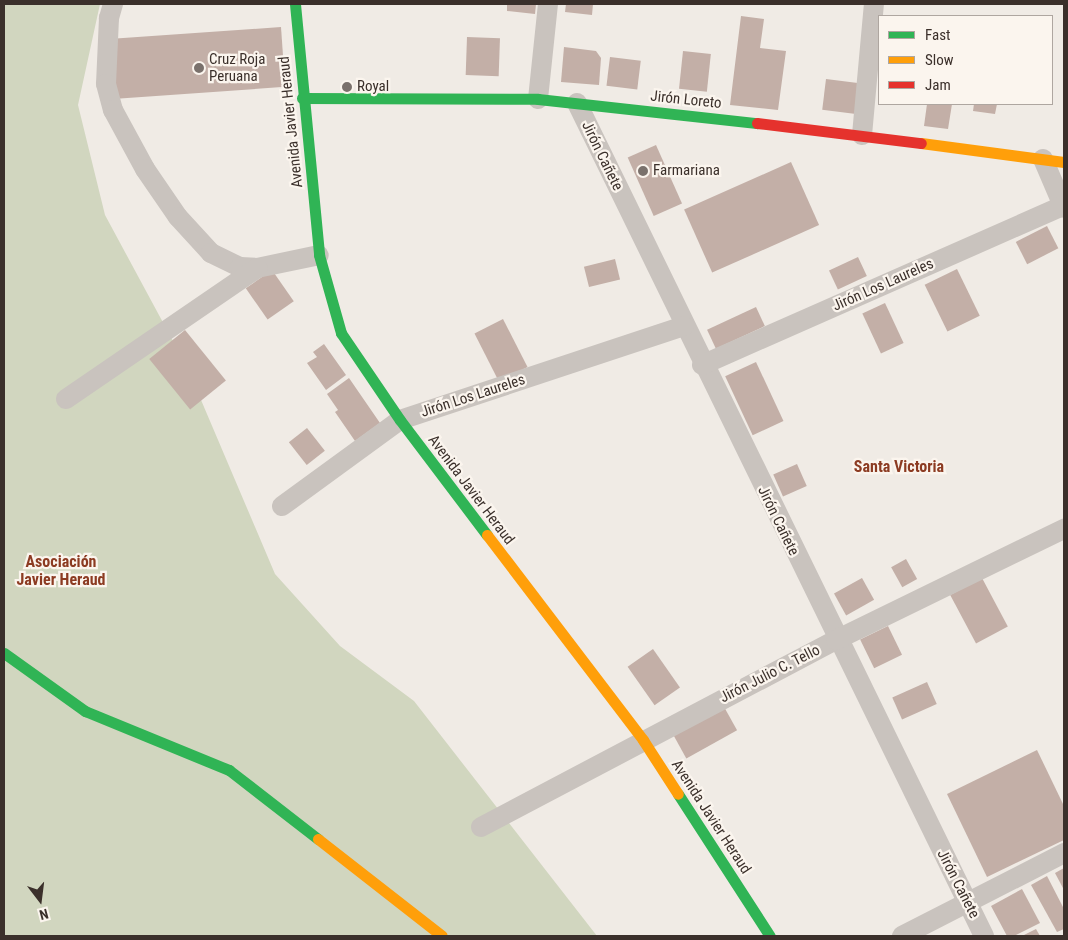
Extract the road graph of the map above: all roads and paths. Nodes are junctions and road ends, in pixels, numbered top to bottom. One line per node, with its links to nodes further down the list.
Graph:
1 (113, 4): 13 (street)
2 (295, 4): 5 (main road, Avenida Javier Heraud)
3 (548, 4): 6 (street)
4 (874, 4): 8 (street)
5 (302, 98): 6 (main road, Jirón Loreto); 12 (main road, Avenida Javier Heraud)
6 (538, 99): 7 (main road, Jirón Loreto)
7 (577, 103): 8 (main road, Jirón Loreto); 14 (street, Jirón Cañete)
8 (862, 135): 9 (main road, Jirón Loreto)
9 (1042, 159): 10 (main road, Jirón Loreto); 11 (street)
10 (1064, 162)
11 (1064, 207): 15 (street, Jirón Los Laureles)
12 (319, 255): 13 (street); 17 (main road, Avenida Javier Heraud)
13 (257, 268): 16 (street)
14 (684, 326): 15 (street, Jirón Cañete); 17 (street, Jirón Los Laureles)
15 (702, 365): 20 (street, Jirón Cañete)
16 (66, 399)
17 (400, 420): 18 (street, Jirón Los Laureles); 22 (main road, Avenida Javier Heraud)
18 (282, 506)
19 (1064, 530): 20 (street, Jirón Julio C. Tello)
20 (836, 640): 22 (street, Jirón Julio C. Tello); 25 (street, Jirón Cañete)
21 (4, 653): 26 (main road)
22 (643, 740): 23 (street, Jirón Julio C. Tello); 27 (main road, Avenida Javier Heraud)
23 (481, 827)
24 (1064, 853): 25 (street)
25 (967, 903): 28 (street); 29 (street, Jirón Cañete)
26 (442, 936)
27 (770, 936)
28 (902, 936)
29 (984, 936)

